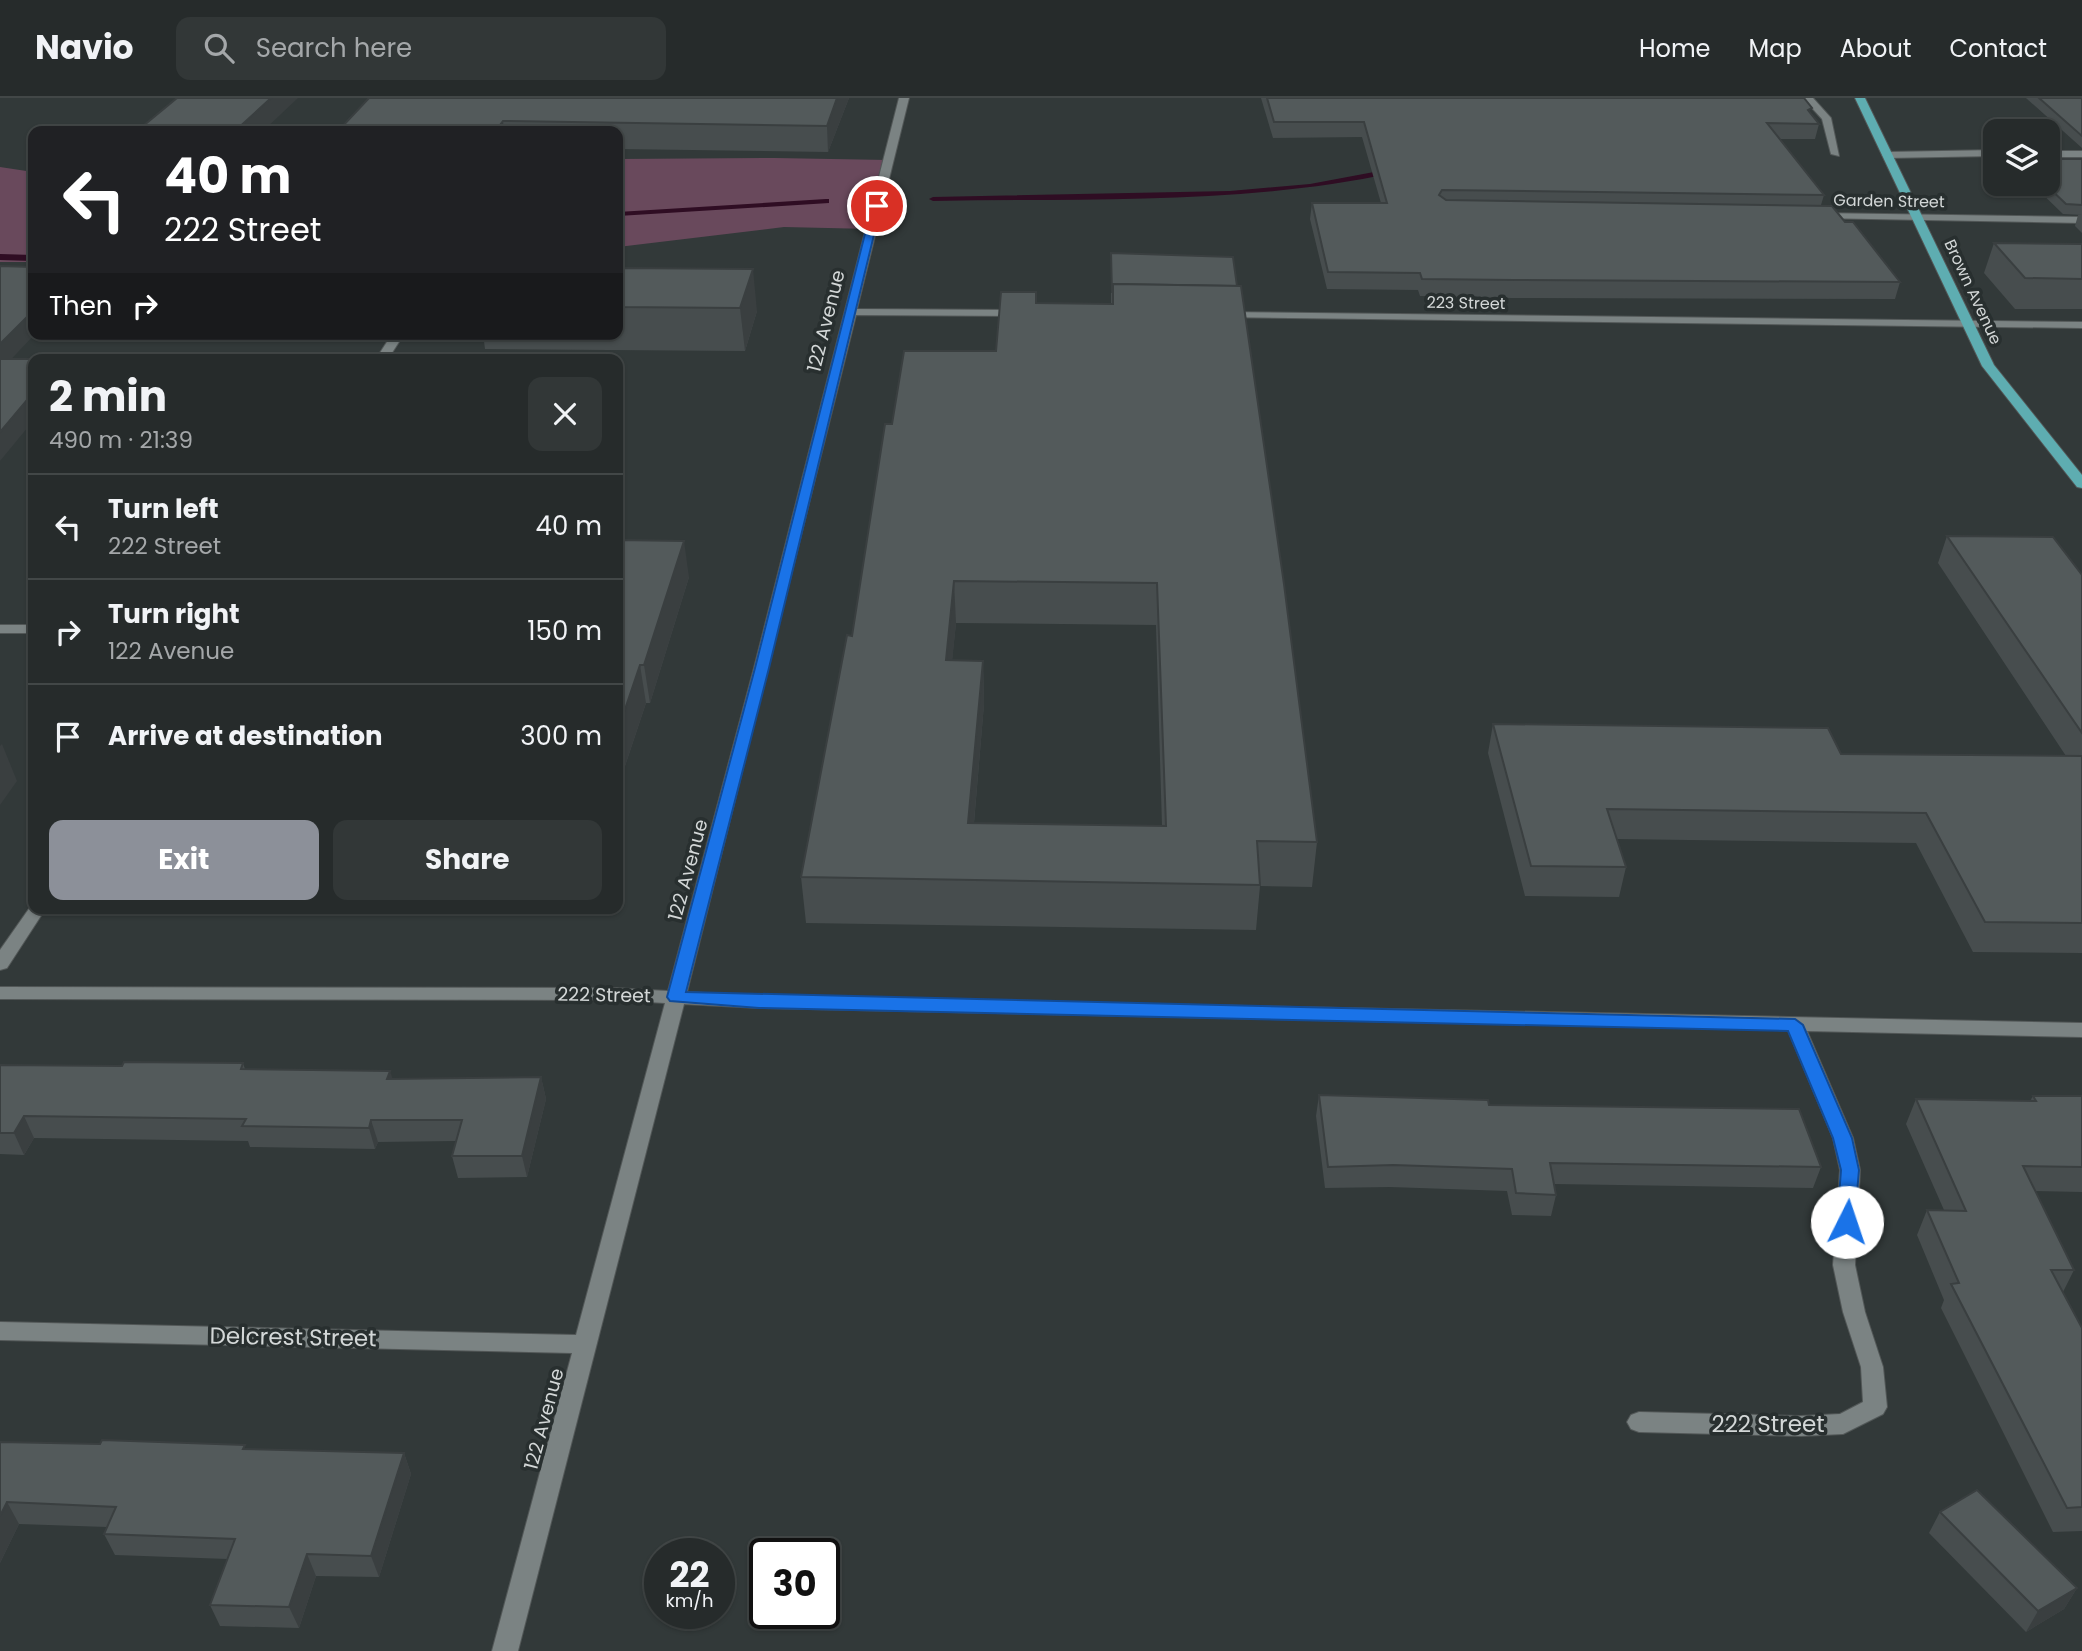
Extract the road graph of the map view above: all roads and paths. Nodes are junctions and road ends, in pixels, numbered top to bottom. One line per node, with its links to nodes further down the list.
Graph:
1 (904, 98): 14 (street, 122 Avenue)
2 (1808, 98): 5 (street)
3 (1860, 98): 8 (main road, Brown Avenue)
4 (1983, 153): 8 (street)
5 (1836, 154)
6 (2060, 154): 7 (street)
7 (2082, 154)
8 (1887, 155): 10 (main road, Brown Avenue)
9 (1805, 216): 10 (street, Garden Street)
10 (1918, 217): 11 (street, Garden Street); 17 (main road, Brown Avenue)
11 (2014, 218): 12 (street, Garden Street); 13 (street)
12 (2082, 220)
13 (2022, 227)
14 (850, 312): 15 (street); 25 (street, 122 Avenue)
15 (1036, 313)
16 (1209, 315): 17 (street, 223 Street)
17 (1968, 324): 18 (street, 223 Street); 19 (main road, Brown Avenue)
18 (2082, 325)
19 (2082, 484)
20 (0, 629): 21 (street)
21 (28, 629)
22 (33, 914): 23 (street)
23 (0, 964)
24 (0, 993): 25 (street, 222 Street)
25 (676, 997): 26 (street, 222 Street); 29 (street, 122 Avenue)
26 (1795, 1025): 27 (street, 222 Street); 30 (street, 222 Street)
27 (2082, 1030)
28 (0, 1331): 29 (street, Delcrest Street)
29 (586, 1343): 31 (street, 122 Avenue)
30 (1639, 1422)
31 (505, 1651)

